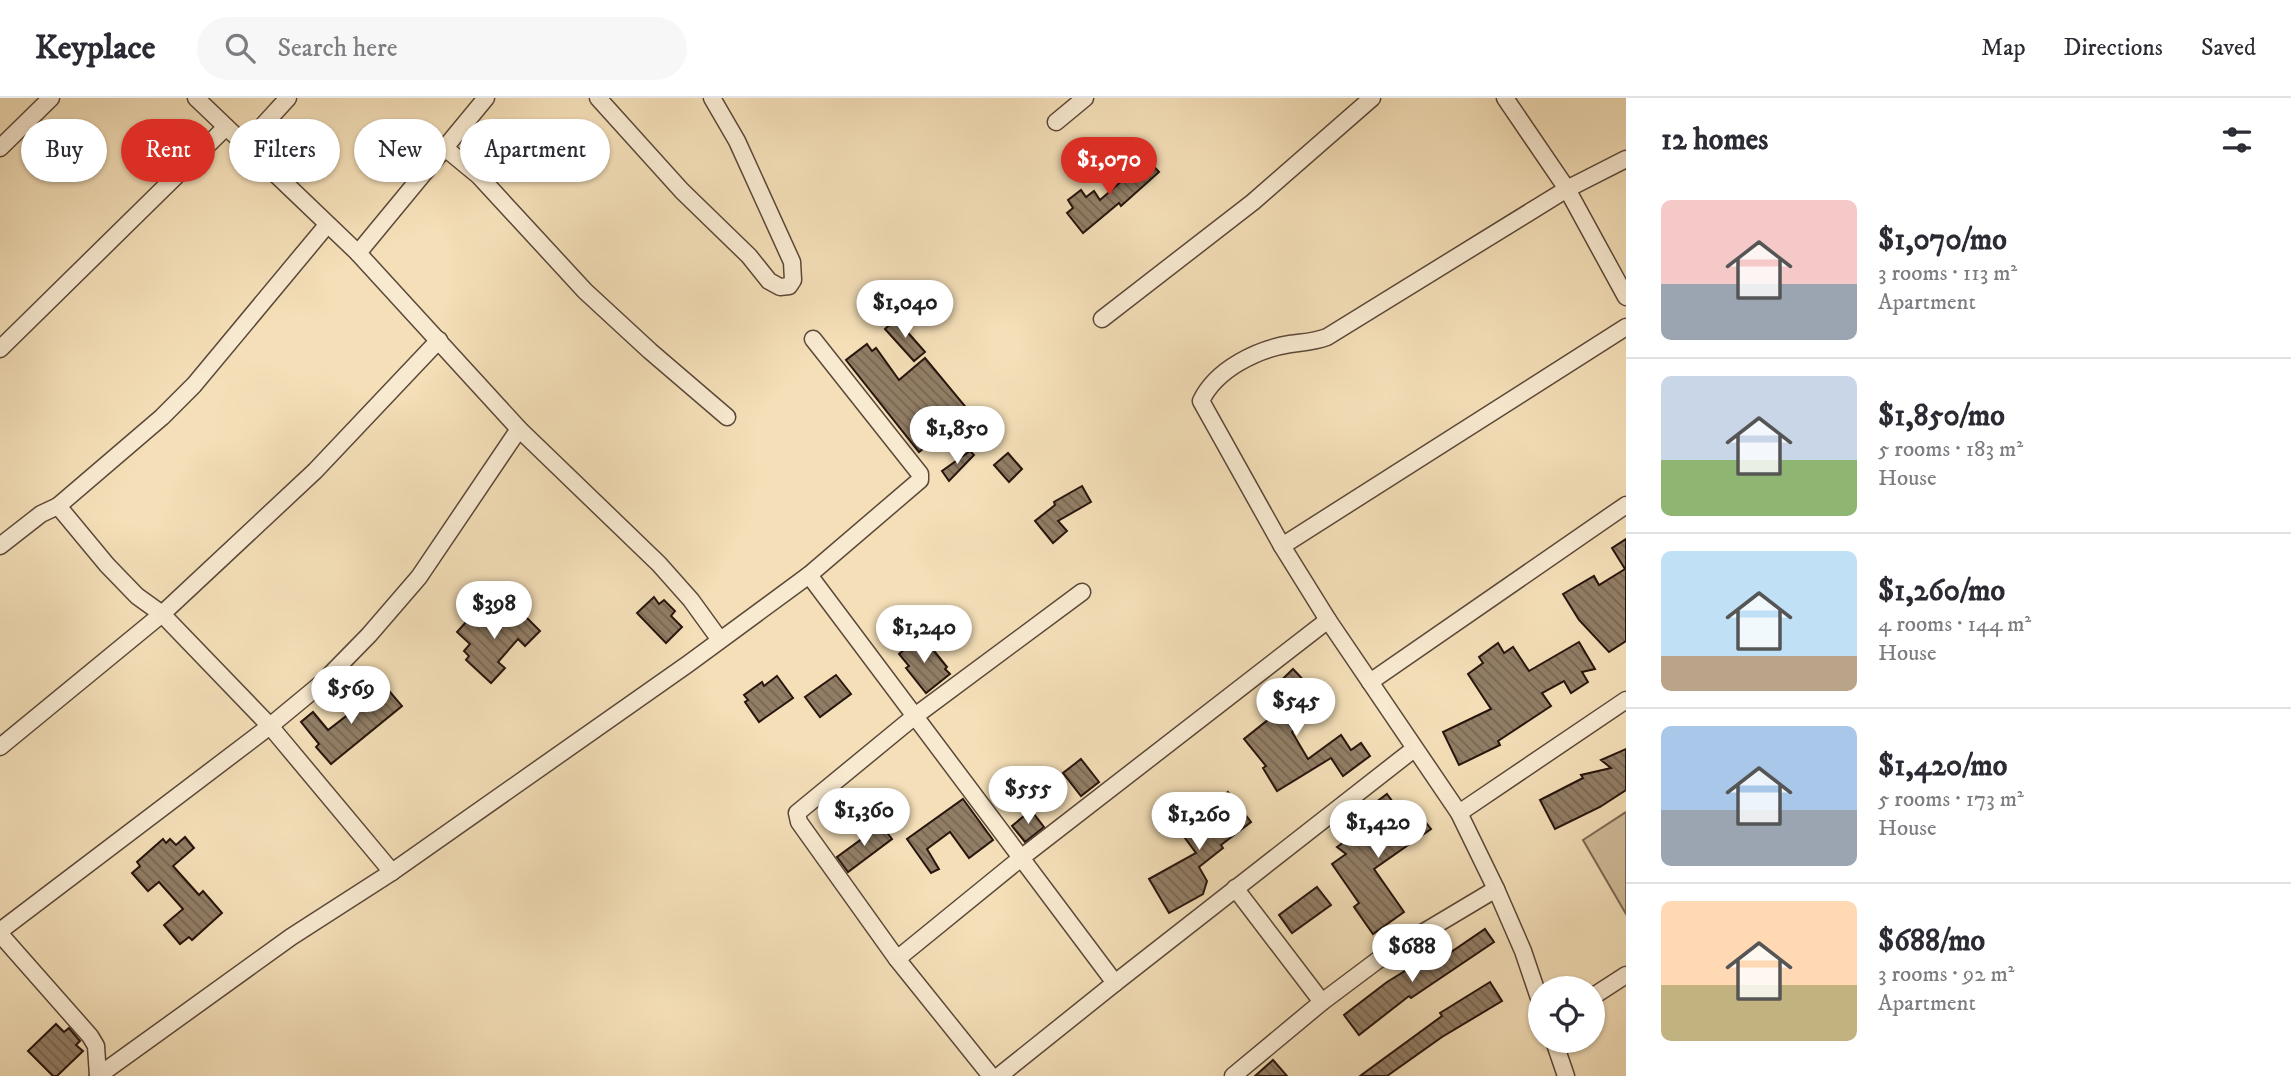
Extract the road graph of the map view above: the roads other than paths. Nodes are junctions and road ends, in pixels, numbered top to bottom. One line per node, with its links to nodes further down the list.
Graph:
1 (51, 98): 15 (street)
2 (196, 98): 12 (street)
3 (288, 98): 10 (street)
4 (486, 98): 14 (street)
5 (598, 98): 6 (street)
6 (712, 98)
7 (1085, 98): 11 (street)
8 (1373, 98): 24 (street)
9 (1505, 98): 20 (street)
10 (269, 119)
11 (1056, 122)
12 (226, 127): 13 (street); 28 (street)
13 (229, 130)
14 (446, 147)
15 (0, 148)
16 (446, 149): 29 (street)
17 (1626, 159): 20 (street)
18 (284, 182): 21 (street)
19 (417, 182): 22 (street)
20 (1567, 189): 23 (street); 34 (street)
21 (327, 225): 22 (street); 32 (street)
22 (358, 253): 27 (street)
23 (1626, 297)
24 (1102, 319)
25 (1626, 327): 34 (street)
26 (813, 339): 35 (street)
27 (439, 340): 30 (street); 37 (street)
28 (0, 349)
29 (727, 417)
30 (519, 429): 39 (street); 43 (street)
31 (1626, 505): 40 (street)
32 (58, 506): 33 (street); 37 (street)
33 (0, 546)
34 (1282, 546): 38 (street)
35 (809, 575): 39 (street); 42 (street)
36 (1082, 592): 42 (street)
37 (162, 614): 43 (street); 44 (street)
38 (1328, 620): 40 (street); 47 (street)
39 (720, 640): 48 (street)
40 (1370, 682): 45 (street)
41 (1626, 701): 46 (street)
42 (915, 716): 47 (street); 52 (street)
43 (270, 726): 48 (street); 51 (street)
44 (0, 747)
45 (1414, 749): 46 (street); 49 (street)
46 (1458, 813): 50 (street)
47 (1021, 858): 52 (street); 55 (street)
48 (392, 872): 59 (street)
49 (1235, 888): 55 (street); 57 (street)
50 (1496, 889): 54 (street); 57 (street)
51 (0, 933): 59 (street)
52 (897, 959): 60 (street)
53 (1626, 975): 56 (street)
54 (1531, 976)
55 (1115, 983): 61 (street)
56 (1605, 989)
57 (1321, 1002): 62 (street)
58 (1558, 1053): 63 (street)
59 (98, 1076)
60 (991, 1076)
61 (999, 1076)
62 (1233, 1076)
63 (1566, 1076)

